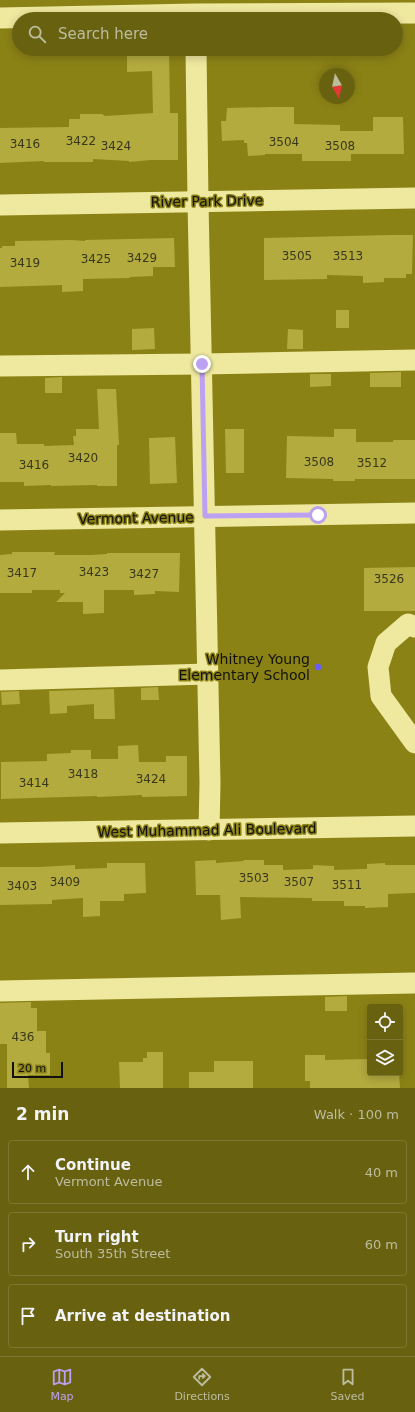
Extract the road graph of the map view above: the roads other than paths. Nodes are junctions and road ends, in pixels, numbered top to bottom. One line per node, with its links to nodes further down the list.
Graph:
1 (195, 11): 2 (street); 3 (street)
2 (167, 12)
3 (305, 12)
4 (403, 13): 5 (street)
5 (415, 13)
6 (0, 18): 7 (street)
7 (12, 18)
8 (196, 56): 10 (street)
9 (415, 198): 10 (street, River Park Drive)
10 (198, 202): 11 (street, River Park Drive); 13 (street)
11 (0, 205)
12 (415, 360): 13 (street)
13 (202, 364): 14 (street); 16 (street)
14 (0, 366)
15 (415, 513): 16 (street, Vermont Avenue)
16 (205, 516): 17 (street, Vermont Avenue); 19 (street)
17 (0, 520)
18 (415, 627): 21 (street)
19 (208, 674): 20 (street); 23 (street)
20 (0, 680)
21 (415, 743)
22 (415, 826): 23 (street, West Muhammad Ali Boulevard)
23 (209, 830): 24 (street, West Muhammad Ali Boulevard)
24 (0, 833)
25 (415, 983): 26 (street)
26 (0, 991)

